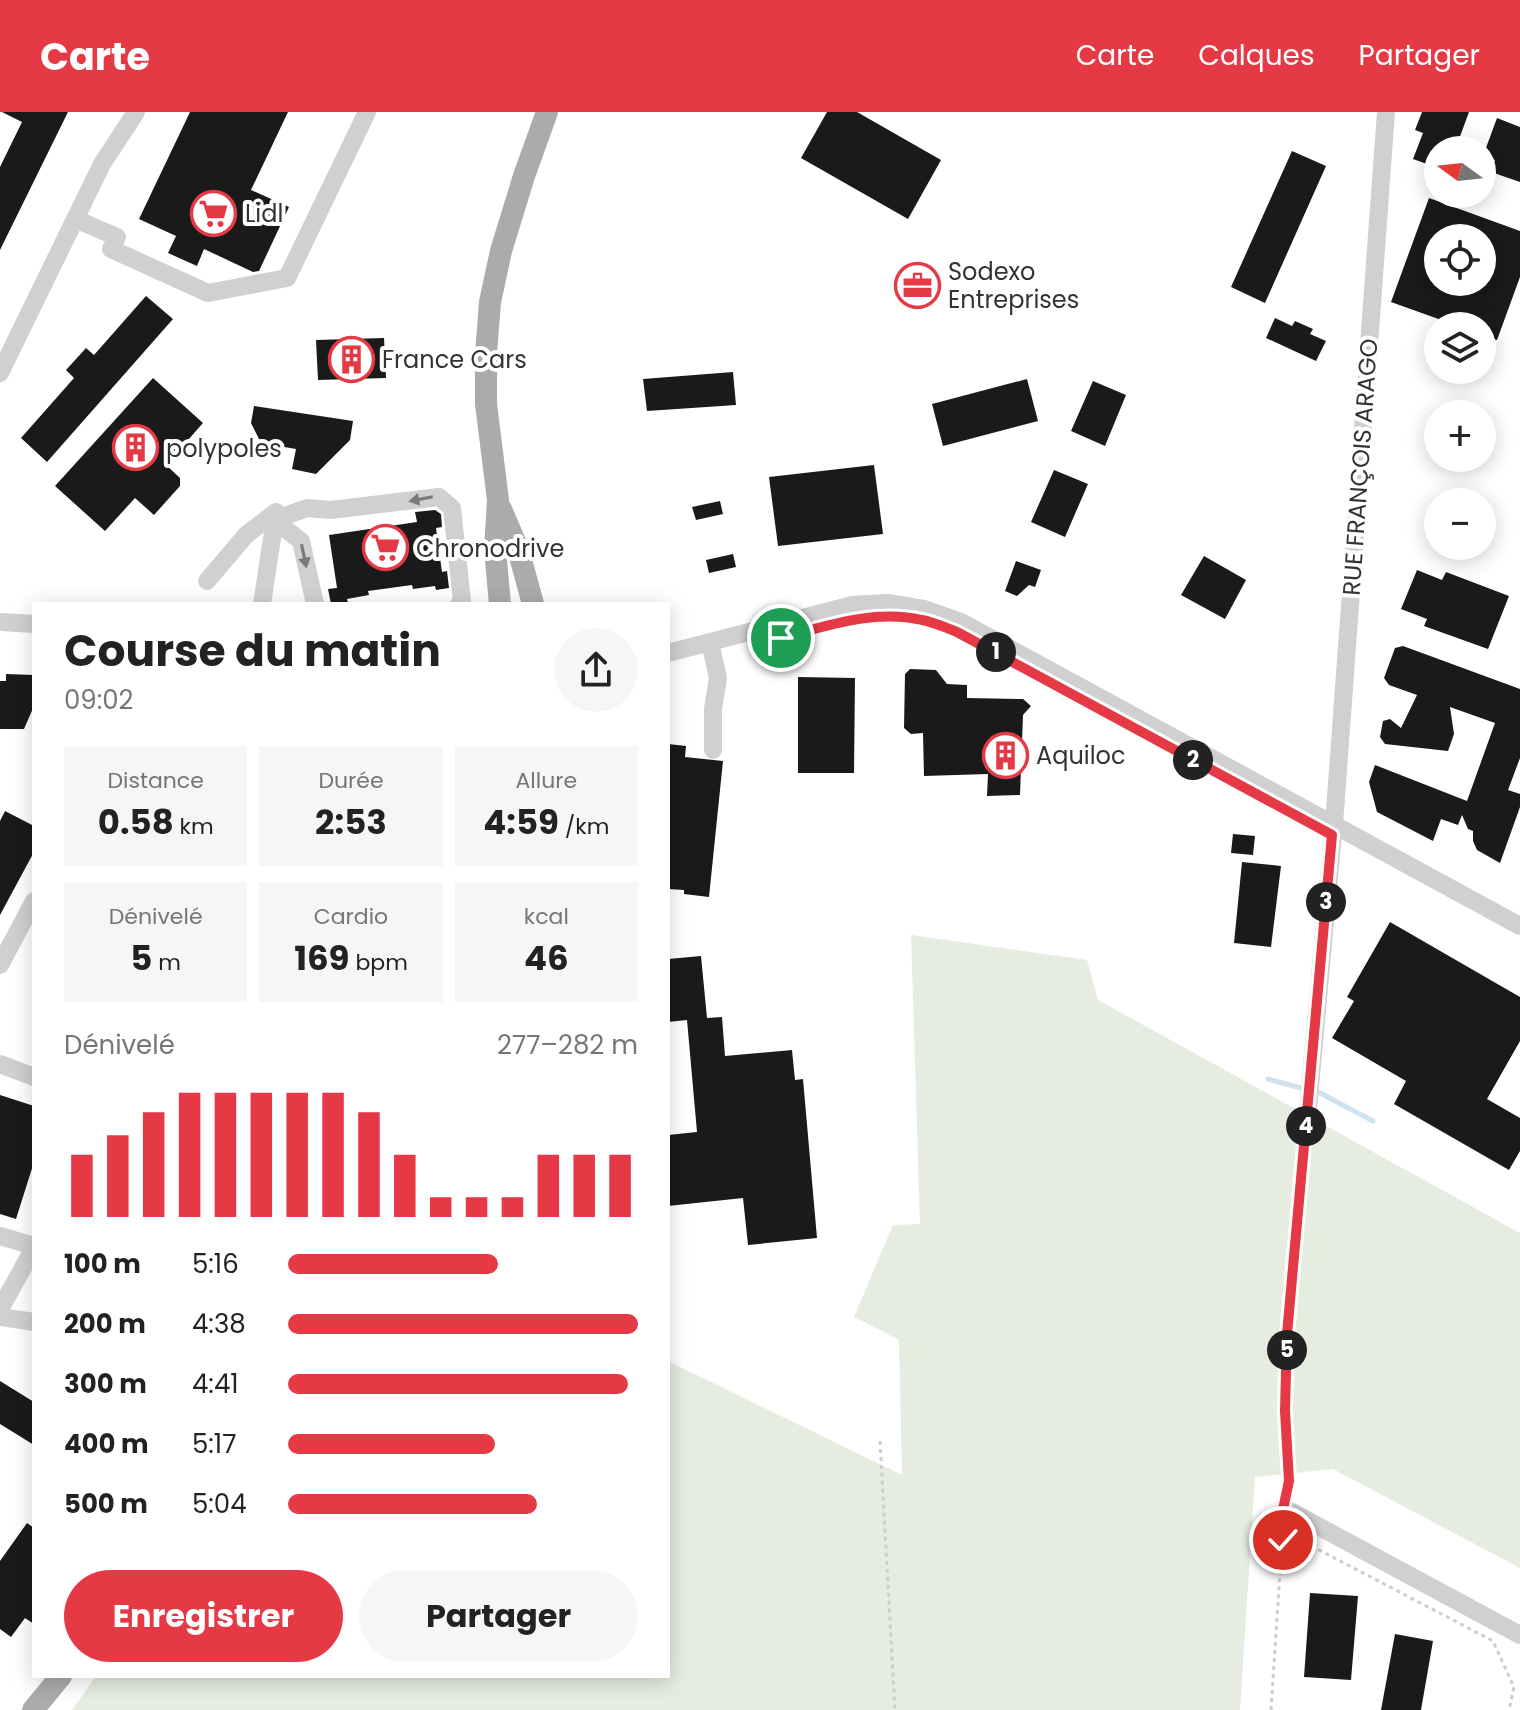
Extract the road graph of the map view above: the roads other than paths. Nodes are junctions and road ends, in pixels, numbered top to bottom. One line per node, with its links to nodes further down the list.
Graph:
1 (136, 112): 5 (street)
2 (367, 112): 5 (street)
3 (547, 112): 7 (main road)
4 (1386, 112): 20 (street, RUE FRANÇOIS ARAGO)
5 (75, 219): 6 (street)
6 (0, 373)
7 (498, 500): 13 (main road); 14 (main road)
8 (275, 516): 9 (street); 10 (street); 11 (street, one-way to 11); 12 (street, one-way to 8)
9 (207, 581)
10 (262, 602)
11 (315, 602)
12 (461, 602)
13 (500, 602)
14 (532, 602)
15 (0, 622): 16 (street)
16 (32, 624)
17 (710, 642): 18 (street); 19 (street); 20 (street)
18 (670, 652)
19 (713, 750)
20 (1334, 822): 22 (street); 26 (street, RUE FRANÇOIS ARAGO)
21 (32, 905): 23 (street)
22 (1520, 926)
23 (0, 965)
24 (1, 1067): 25 (street)
25 (32, 1076)
26 (1307, 1120)
27 (0, 1236): 28 (street)
28 (32, 1246)
29 (32, 1251): 30 (street)
30 (0, 1309)
31 (0, 1317): 32 (street)
32 (32, 1322)
33 (1286, 1513): 34 (street)
34 (1520, 1635)
35 (60, 1678): 37 (main road)
36 (61, 1678): 38 (main road)
37 (33, 1710)
38 (46, 1710)

